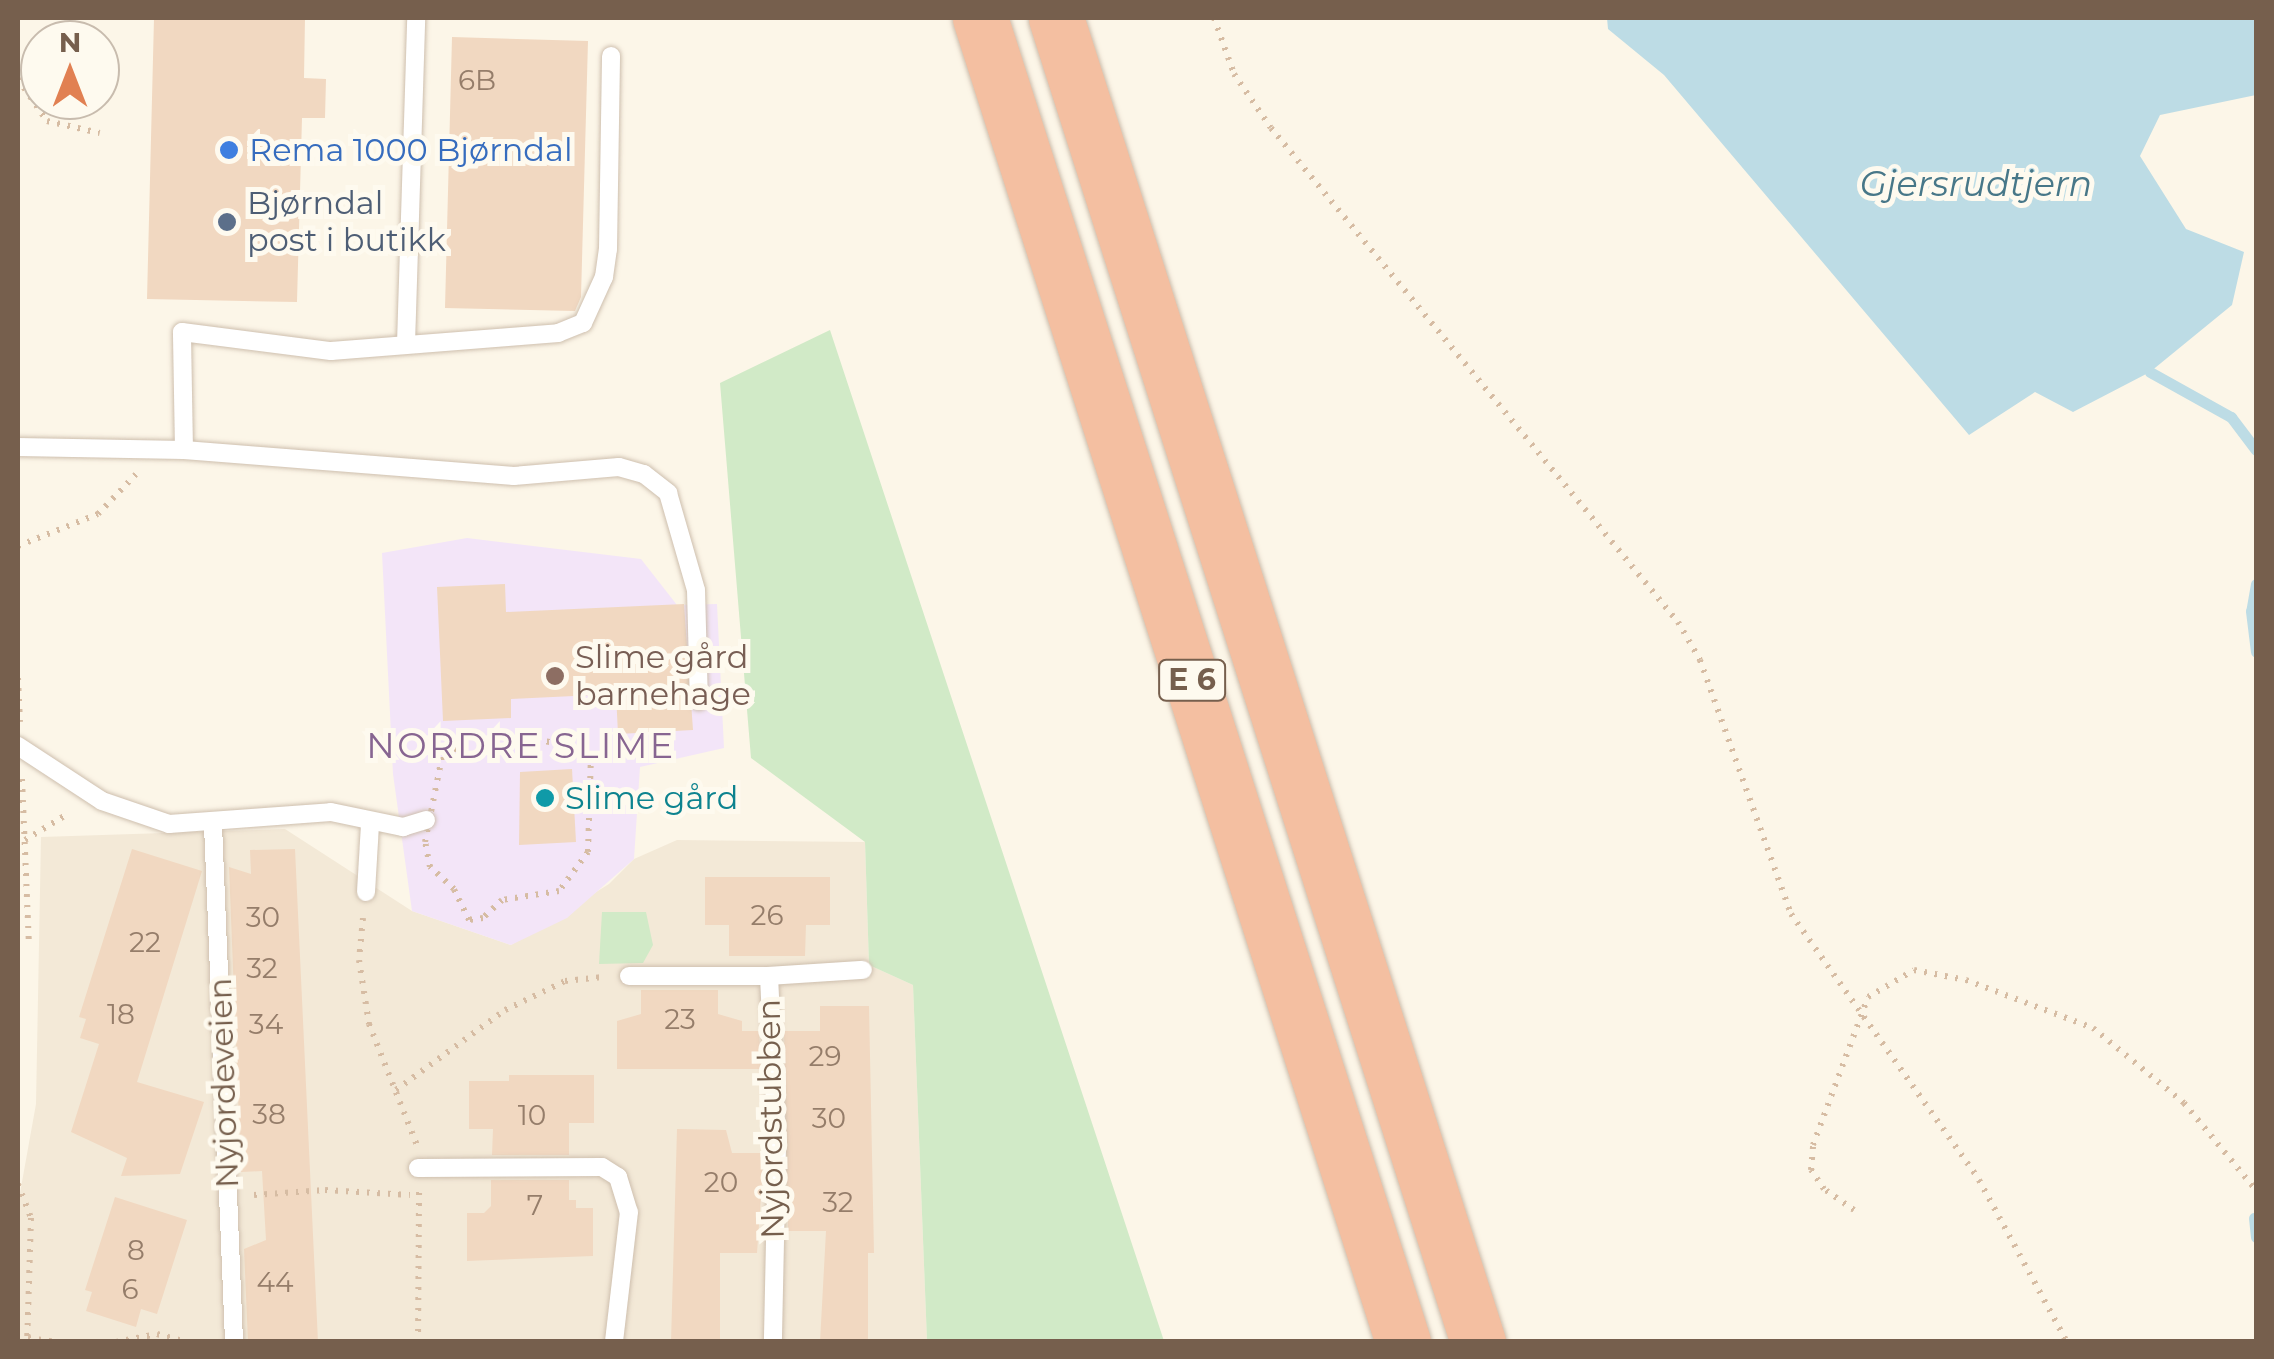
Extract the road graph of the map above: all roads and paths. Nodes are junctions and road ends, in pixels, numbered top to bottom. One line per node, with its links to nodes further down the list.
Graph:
1 (416, 18): 8 (lane)
2 (980, 18): 42 (highway, E 6)
3 (1056, 18): 43 (highway, E 6)
4 (1214, 18): 26 (path)
5 (611, 56): 8 (lane)
6 (18, 79): 7 (path)
7 (100, 133)
8 (406, 344): 11 (lane)
9 (18, 447): 10 (lane)
10 (143, 448): 11 (lane); 12 (path)
11 (184, 450): 14 (lane)
12 (18, 546)
13 (18, 678): 15 (path)
14 (698, 702)
15 (20, 746): 16 (lane); 20 (path)
16 (102, 800): 19 (lane); 20 (path)
17 (426, 820): 17 (path); 18 (lane)
18 (370, 824): 19 (lane); 21 (lane)
19 (213, 825): 32 (lane, Nyjordeveien)
20 (24, 841): 22 (path)
21 (366, 892): 27 (path)
22 (29, 947)
23 (863, 970): 25 (lane)
24 (629, 976): 25 (lane, Nyjordstubben); 27 (path)
25 (770, 976): 41 (lane, Nyjordstubben)
26 (1859, 1015): 30 (path); 33 (path); 44 (path)
27 (396, 1090): 28 (path)
28 (418, 1168): 31 (path); 40 (lane)
29 (18, 1184): 34 (path)
30 (2256, 1190)
31 (419, 1192): 32 (path); 39 (path)
32 (228, 1196): 38 (lane, Nyjordeveien)
33 (1854, 1210)
34 (28, 1340): 35 (path)
35 (57, 1342)
36 (116, 1342): 37 (path)
37 (187, 1342)
38 (234, 1342)
39 (418, 1342)
40 (614, 1342)
41 (773, 1342)
42 (1403, 1342)
43 (1478, 1342)
44 (2067, 1342)

